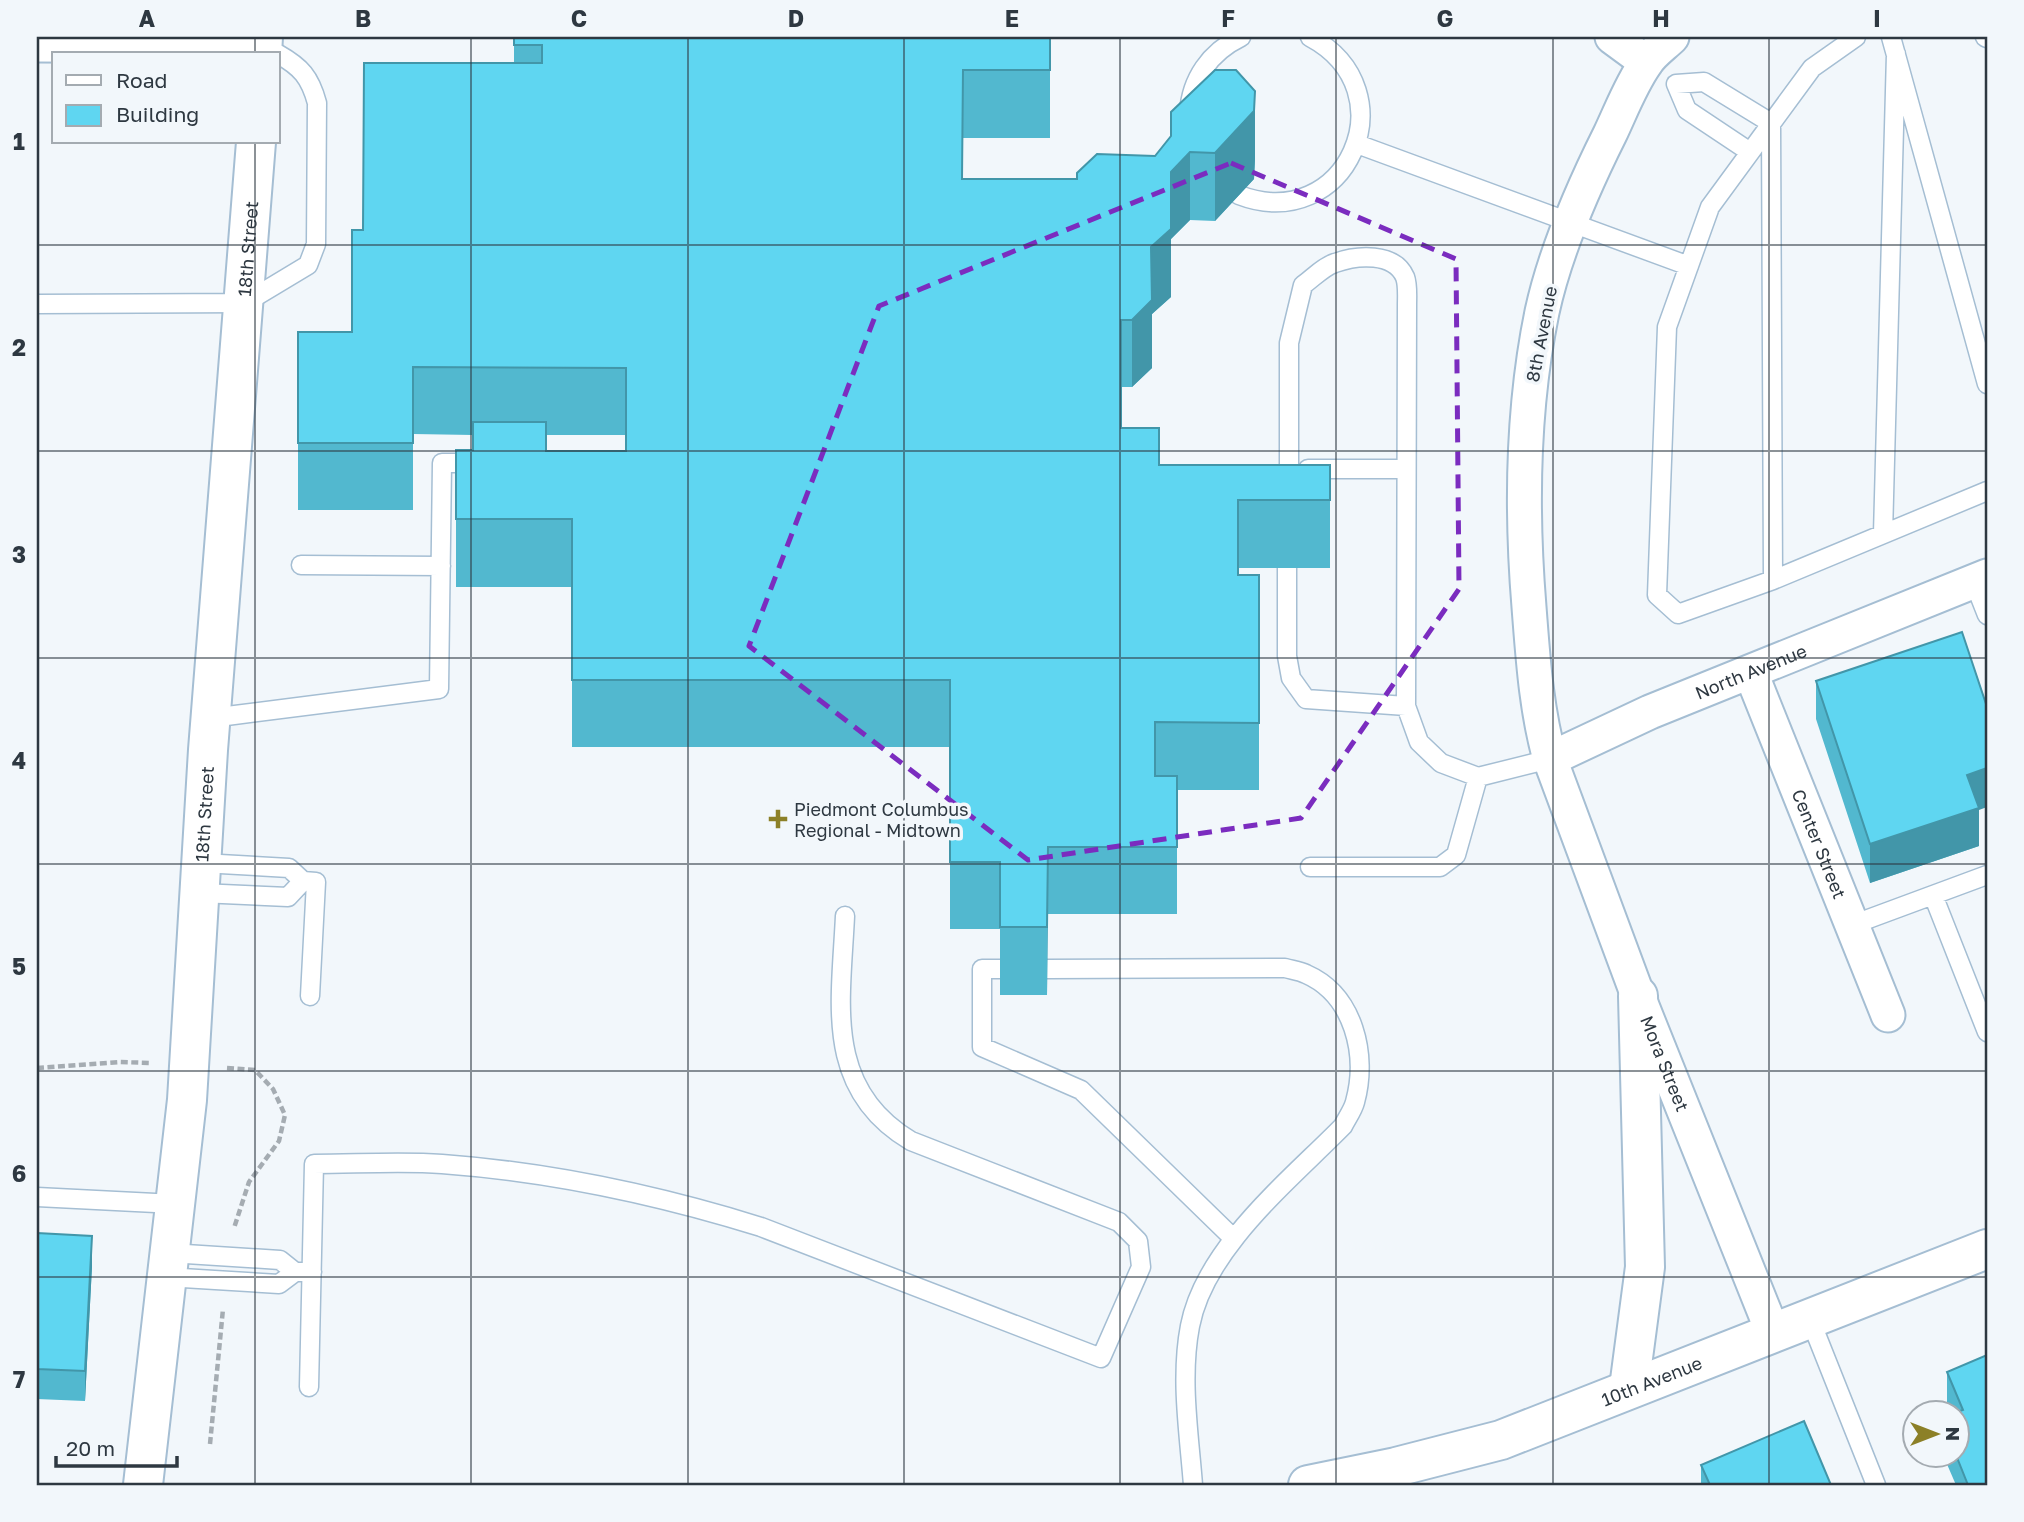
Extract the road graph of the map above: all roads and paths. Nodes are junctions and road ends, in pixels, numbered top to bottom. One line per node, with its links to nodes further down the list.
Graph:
1 (1241, 37): 12 (lane)
2 (1310, 37): 14 (lane)
3 (1612, 37): 10 (street)
4 (1672, 37): 10 (street, 8th Avenue)
5 (1856, 37): 11 (lane)
6 (37, 45): 8 (street)
7 (1893, 46): 21 (lane); 27 (lane)
8 (269, 49)
9 (280, 55): 19 (lane)
10 (1661, 73): 11 (lane); 15 (lane); 17 (street, 8th Avenue)
11 (1771, 123): 15 (lane); 32 (lane)
12 (1191, 132)
13 (256, 144): 19 (street, 18th Street)
14 (1357, 145): 16 (lane); 17 (lane)
15 (1750, 152): 18 (lane)
16 (1238, 195)
17 (1571, 223): 18 (lane); 37 (street, 8th Avenue)
18 (1689, 266): 32 (lane)
19 (245, 303): 20 (lane); 36 (street, 18th Street)
20 (37, 304)
21 (1987, 384)
22 (497, 463): 29 (lane)
23 (1406, 469): 24 (lane); 24 (lane); 35 (lane)
24 (1289, 470): 26 (lane)
25 (1987, 491): 27 (lane)
26 (1288, 507)
27 (1883, 534): 32 (lane)
28 (301, 565): 29 (lane)
29 (441, 566): 36 (lane)
30 (1287, 568): 35 (lane)
31 (1981, 579): 33 (lane); 34 (street, North Avenue)
32 (1773, 580)
33 (1987, 615)
34 (1751, 673): 37 (street, North Avenue); 45 (street, Center Street)
35 (1406, 706): 38 (lane)
36 (211, 718): 41 (street, 18th Street)
37 (1550, 759): 38 (lane); 49 (street, Mora Street)
38 (1478, 777): 39 (lane)
39 (1310, 867)
40 (1987, 875): 43 (lane)
41 (201, 878): 42 (lane); 42 (lane); 55 (street, 18th Street)
42 (303, 881): 48 (lane)
43 (1933, 895): 45 (lane); 51 (lane)
44 (845, 916): 59 (lane)
45 (1852, 925): 50 (street, Center Street)
46 (1000, 969): 56 (lane)
47 (1047, 969): 56 (lane)
48 (310, 996)
49 (1638, 996): 61 (street, Mora Street); 63 (street)
50 (1888, 1015)
51 (1987, 1032)
52 (154, 1063): 53 (path)
53 (37, 1068)
54 (37, 1197): 55 (lane)
55 (175, 1204): 58 (street, 18th Street)
56 (1233, 1238): 65 (lane)
57 (1987, 1248): 60 (street, 10th Avenue)
58 (168, 1265): 59 (lane); 59 (lane); 64 (street, 18th Street)
59 (303, 1272): 62 (lane)
60 (1810, 1319): 61 (street, 10th Avenue); 67 (lane)
61 (1773, 1333): 63 (street, 10th Avenue)
62 (309, 1387)
63 (1629, 1388): 66 (street, 10th Avenue)
64 (143, 1485)
65 (1193, 1485)
66 (1308, 1485)
67 (1877, 1485)

